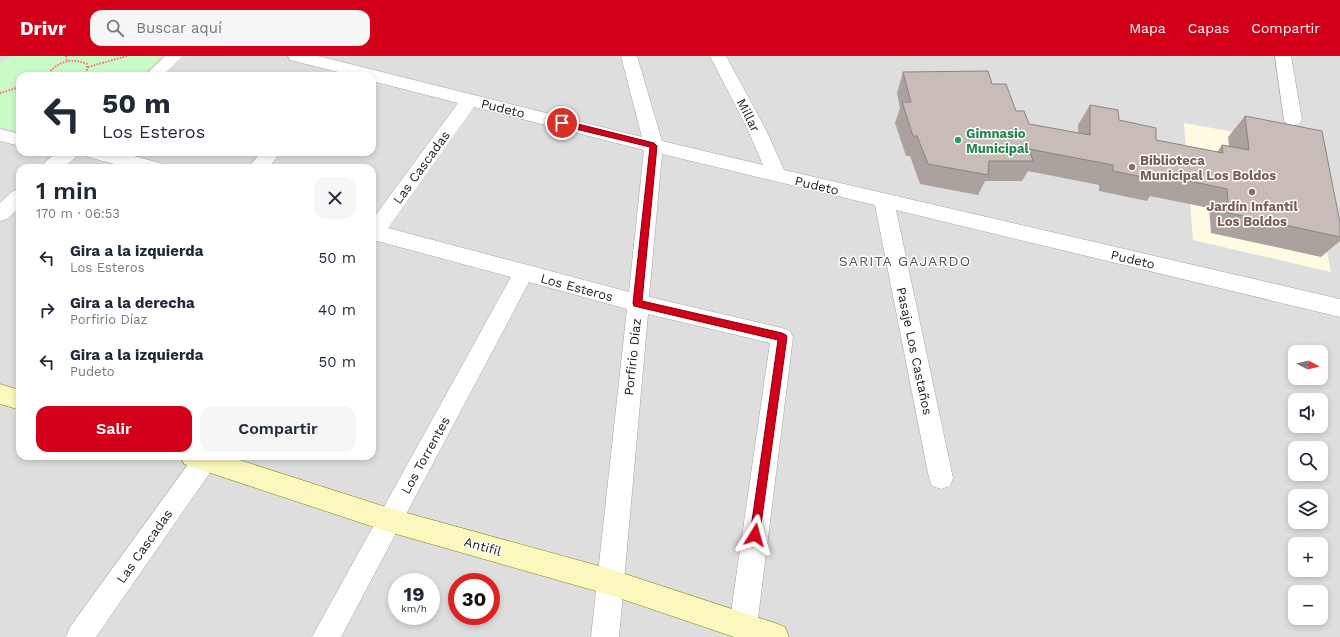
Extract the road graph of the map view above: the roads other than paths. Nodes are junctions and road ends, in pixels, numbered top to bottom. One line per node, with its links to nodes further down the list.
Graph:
1 (175, 56): 6 (street)
2 (296, 56): 7 (street, Pudeto)
3 (629, 56): 13 (street, Porfirio Díaz)
4 (718, 56): 20 (street, Millar)
5 (1282, 56): 10 (street)
6 (157, 72)
7 (344, 72)
8 (376, 79): 9 (street, Pudeto)
9 (469, 100): 13 (street, Pudeto); 24 (street, Las Cascadas)
10 (1293, 120)
11 (0, 134): 12 (street)
12 (16, 139)
13 (654, 146): 20 (street, Pudeto); 27 (street, Porfirio Díaz)
14 (64, 156): 17 (street)
15 (110, 156): 18 (street)
16 (268, 156): 19 (street)
17 (56, 164)
18 (138, 164)
19 (261, 164)
20 (777, 175): 22 (street, Pudeto)
21 (16, 200): 23 (street)
22 (884, 200): 28 (street, Pudeto); 33 (street, Pasaje Los Castaños)
23 (0, 214)
24 (376, 229)
25 (376, 234): 26 (street, Los Esteros)
26 (524, 273): 27 (street, Los Esteros); 34 (street, Los Torrentes)
27 (637, 303): 35 (street, Porfirio Díaz); 36 (street, Los Esteros)
28 (1340, 308)
29 (0, 394): 30 (street)
30 (16, 399)
31 (200, 460): 37 (street, Las Cascadas)
32 (211, 460): 34 (street, Antifil)
33 (941, 478)
34 (389, 520): 35 (street, Antifil); 38 (street, Los Torrentes)
35 (610, 582): 36 (street, Antifil); 39 (street, Porfirio Díaz)
36 (743, 626): 40 (street, Antifil)
37 (80, 637)
38 (326, 637)
39 (605, 637)
40 (775, 637)

